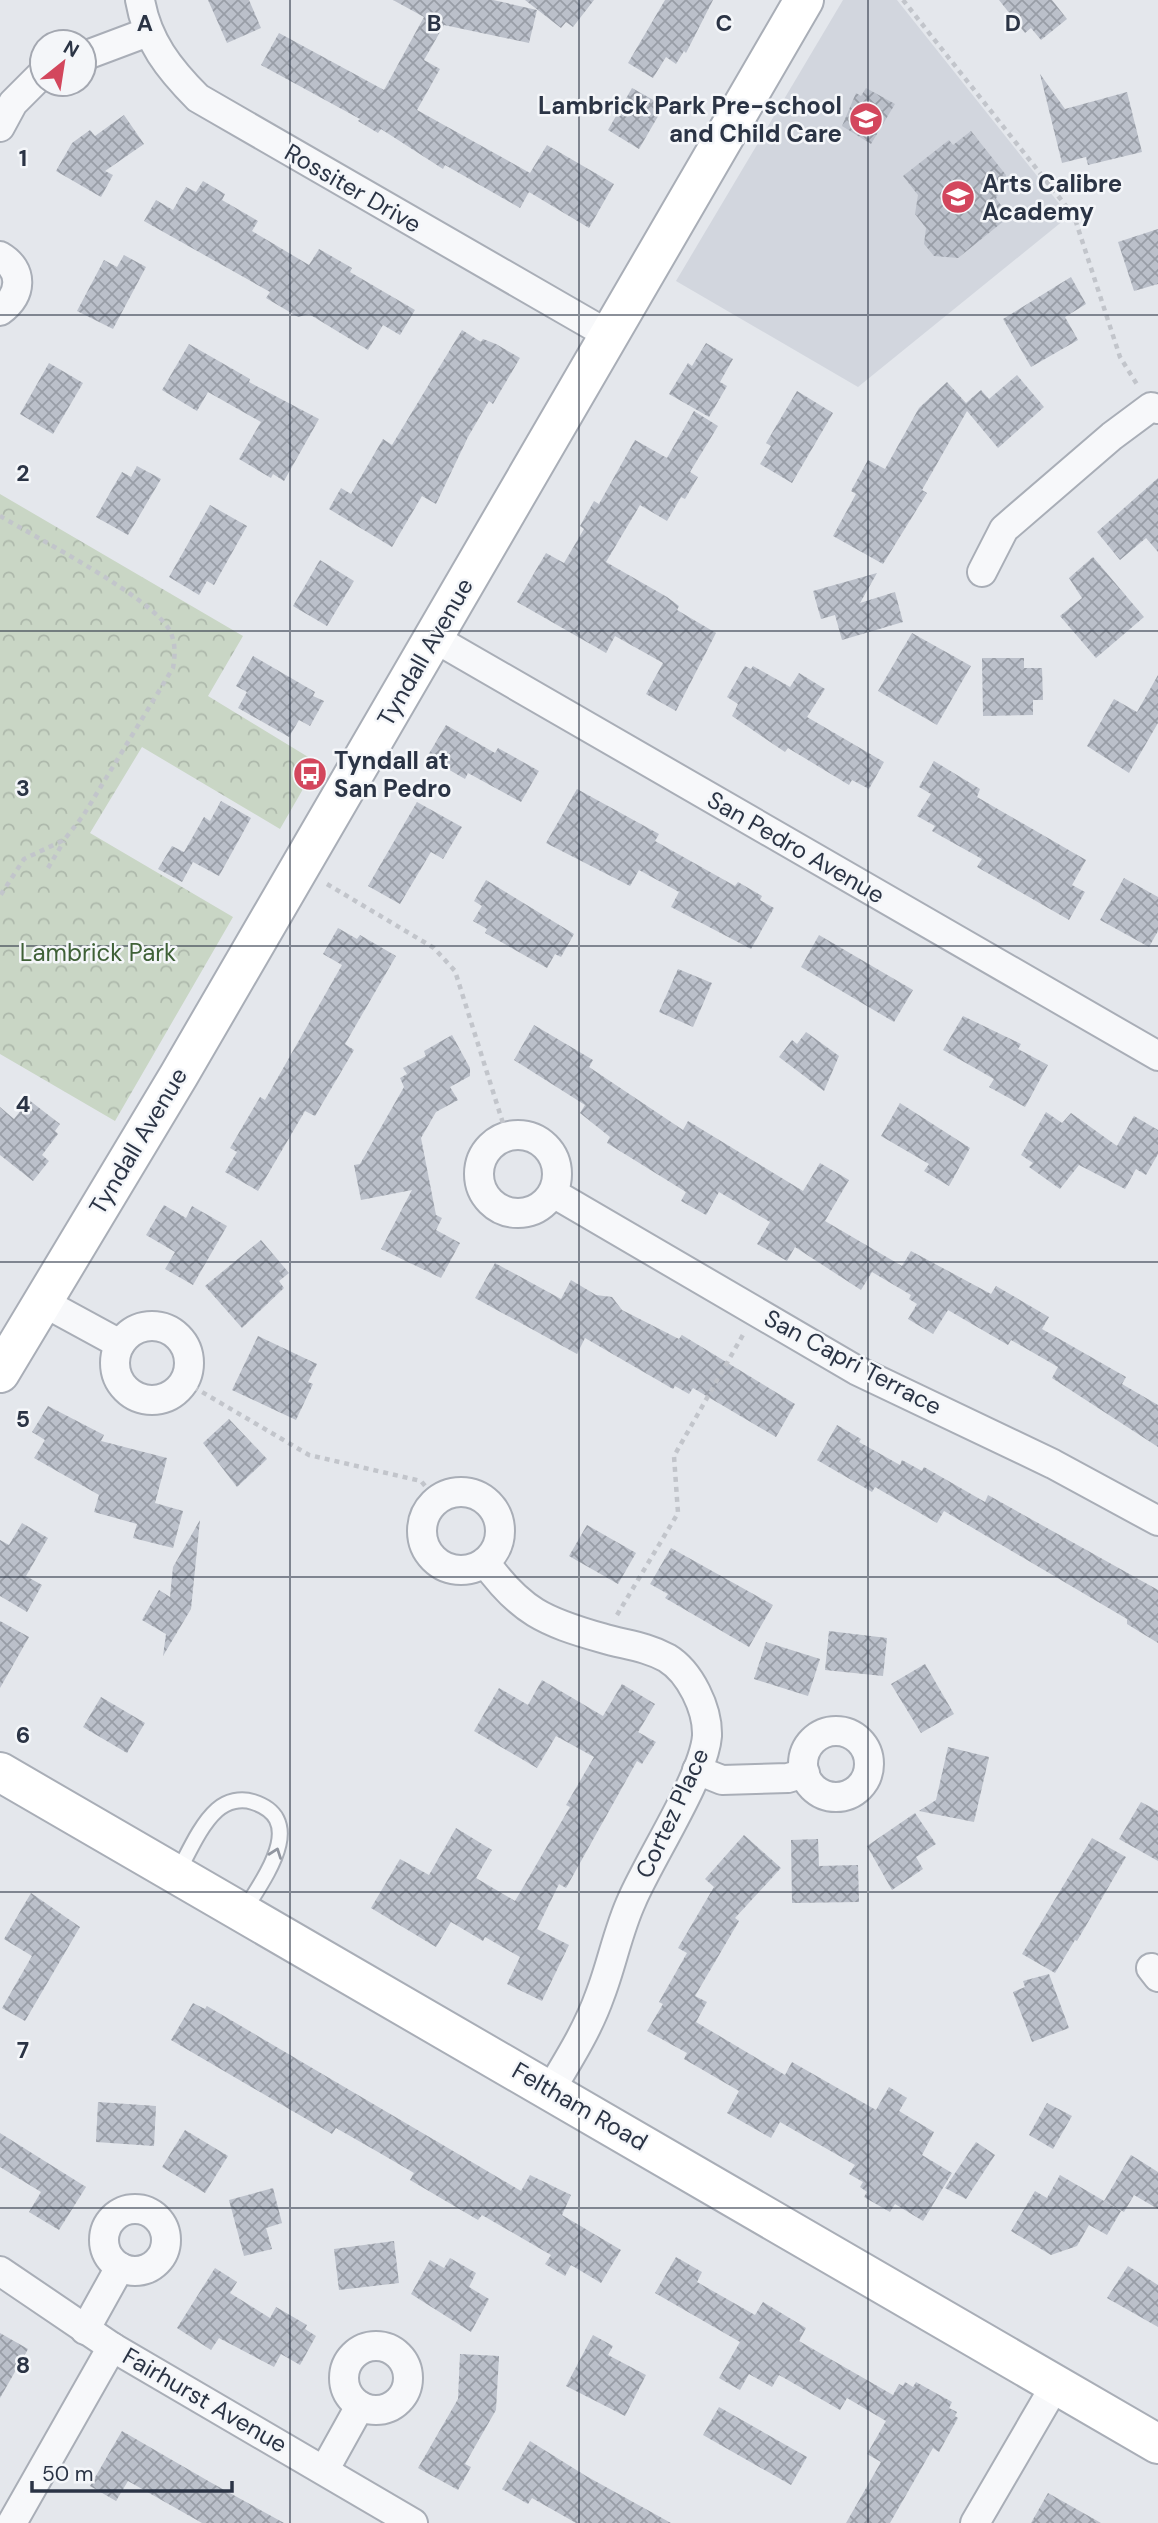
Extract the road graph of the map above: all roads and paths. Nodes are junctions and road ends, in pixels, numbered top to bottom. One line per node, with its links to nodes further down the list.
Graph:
1 (139, 0): 4 (street, Rossiter Drive)
2 (804, 0): 10 (street, Tyndall Avenue)
3 (902, 0): 11 (path)
4 (148, 32): 5 (street); 10 (street, Rossiter Drive)
5 (98, 51)
6 (28, 88): 7 (street)
7 (0, 127)
8 (0, 256): 9 (street)
9 (0, 311)
10 (609, 335): 14 (street, Tyndall Avenue)
11 (1155, 408): 13 (street)
12 (0, 516): 15 (path)
13 (982, 572)
14 (434, 638): 16 (street, Tyndall Avenue); 19 (street, San Pedro Avenue)
15 (64, 840): 17 (path); 18 (path)
16 (299, 867): 20 (path); 22 (street, Tyndall Avenue)
17 (48, 868)
18 (0, 897)
19 (1158, 1056)
20 (507, 1136): 21 (street); 21 (street)
21 (553, 1193): 23 (street, San Capri Terrace)
22 (41, 1301): 24 (street); 25 (street, Tyndall Avenue)
23 (757, 1311): 28 (street, San Capri Terrace); 30 (path)
24 (120, 1344): 26 (street); 26 (street)
25 (0, 1373)
26 (185, 1382): 27 (path)
27 (437, 1500): 29 (street); 29 (street)
28 (1158, 1521)
29 (485, 1562): 30 (street, Cortez Place)
30 (603, 1639): 31 (street, Cortez Place)
31 (697, 1770): 33 (street); 36 (street, Cortez Place)
32 (0, 1772): 34 (street, Feltham Road)
33 (805, 1773)
34 (177, 1874): 35 (street, Feltham Road); 35 (lane, one-way to 34)
35 (243, 1912): 36 (street, Feltham Road)
36 (551, 2090): 41 (street, Feltham Road)
37 (120, 2267): 39 (street)
38 (0, 2271): 39 (street, Fairhurst Avenue)
39 (85, 2330): 40 (street, Fairhurst Avenue)
40 (112, 2347): 44 (street, Fairhurst Avenue); 45 (street)
41 (1056, 2384): 43 (street, Feltham Road); 47 (street)
42 (360, 2406): 44 (street)
43 (1158, 2444)
44 (325, 2469): 46 (street, Fairhurst Avenue)
45 (12, 2523)
46 (413, 2523)
47 (975, 2523)

